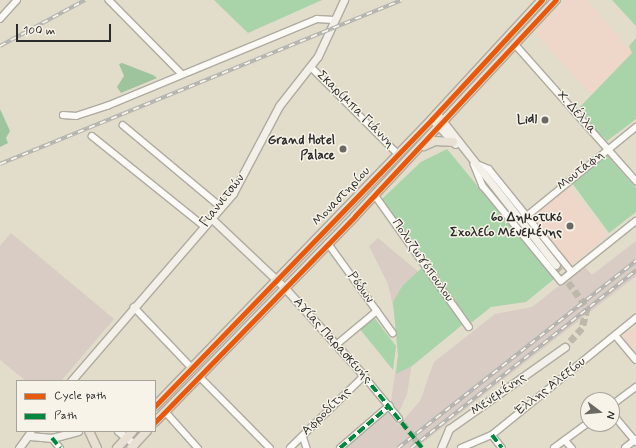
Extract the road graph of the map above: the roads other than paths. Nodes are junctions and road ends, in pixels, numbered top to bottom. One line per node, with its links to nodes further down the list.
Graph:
1 (17, 0): 6 (street)
2 (109, 0): 10 (street)
3 (344, 0): 7 (street, Γιαννιτσών)
4 (542, 0): 12 (main road, Μοναστηρίου)
5 (556, 0): 8 (main road, Μοναστηρίου)
6 (0, 19)
7 (334, 20): 9 (street, Γιαννιτσών); 10 (street)
8 (515, 44): 13 (main road, Μοναστηρίου); 18 (street, Χ. Δέλλα)
9 (311, 67): 21 (street, Σκαρίμπα Γιάννη); 25 (street, Γιαννιτσών)
10 (181, 73): 11 (street)
11 (63, 115)
12 (435, 117): 13 (street); 21 (main road, Μοναστηρίου)
13 (442, 124): 17 (street); 19 (main road, Μοναστηρίου); 20 (street)
14 (123, 125): 25 (street)
15 (636, 127): 18 (street, Μουτάφη)
16 (92, 136): 29 (street)
17 (453, 142): 19 (main road); 20 (street)
18 (608, 149): 23 (street, Χ. Δέλλα); 26 (street, Μουτάφη)
19 (418, 150): 24 (main road, Μοναστηρίου)
20 (464, 151): 22 (street)
21 (398, 154): 33 (main road, Μοναστηρίου)
22 (474, 164): 26 (street); 31 (street); 32 (street)
23 (636, 181)
24 (375, 195): 30 (main road, Μοναστηρίου); 38 (street, Πολυζωγόπουλου)
25 (221, 207): 27 (street, Γιαννιτσών)
26 (527, 216): 32 (street)
27 (211, 218): 29 (street, Γιαννιτσών); 33 (street, Αγίας Παρασκευής)
28 (636, 221): 32 (street)
29 (204, 226): 35 (street, Γιαννιτσών)
30 (328, 243): 34 (main road, Μοναστηρίου); 36 (street, Ρόδων)
31 (556, 265)
32 (572, 272)
33 (275, 282): 34 (street, Αγίας Παρασκευής); 44 (main road, Μοναστηρίου)
34 (284, 288): 41 (street, Αγίας Παρασκευής); 45 (main road, Μοναστηρίου)
35 (134, 307): 44 (street); 47 (street, Γιαννιτσών)
36 (377, 311): 39 (street, Ρόδων); 41 (street)
37 (636, 318): 40 (street, Έλλης Αλεξίου)
38 (469, 328)
39 (393, 333)
40 (616, 336): 43 (street); 62 (street, Έλλης Αλεξίου)
41 (336, 345): 46 (street, Αγίας Παρασκευής)
42 (566, 347): 77 (street, Μενεμένης)
43 (636, 360)
44 (192, 368): 50 (main road, Μοναστηρίου)
45 (199, 376): 52 (main road, Μοναστηρίου); 73 (street)
46 (364, 376): 51 (street, Αγίας Παρασκευής); 63 (street, Αφροδίτης)
47 (72, 380)
48 (636, 387): 49 (street)
49 (620, 399)
50 (156, 405)
51 (389, 406): 53 (street, Αγίας Παρασκευής); 76 (street)
52 (165, 411): 54 (main road, Μοναστηρίου); 72 (street)
53 (399, 418)
54 (156, 421)
55 (620, 422): 66 (street)
56 (580, 429): 65 (street)
57 (74, 432): 64 (street)
58 (89, 432): 70 (main road)
59 (146, 432): 67 (main road)
60 (30, 433): 64 (street); 68 (street)
61 (131, 433): 67 (street); 71 (main road)
62 (492, 435): 78 (street, Έλλης Αλεξίου); 79 (street)
63 (303, 436): 74 (street, Αφροδίτης); 75 (street)
64 (52, 438): 69 (street)
65 (565, 440): 80 (street); 81 (street)
66 (636, 440): 82 (street)
67 (135, 444)
68 (19, 448)
69 (60, 448)
70 (97, 448)
71 (118, 448)
72 (198, 448)
73 (270, 448)
74 (290, 448)
75 (308, 448)
76 (340, 448)
77 (441, 448)
78 (461, 448)
79 (502, 448)
80 (554, 448)
81 (572, 448)
82 (625, 448)

